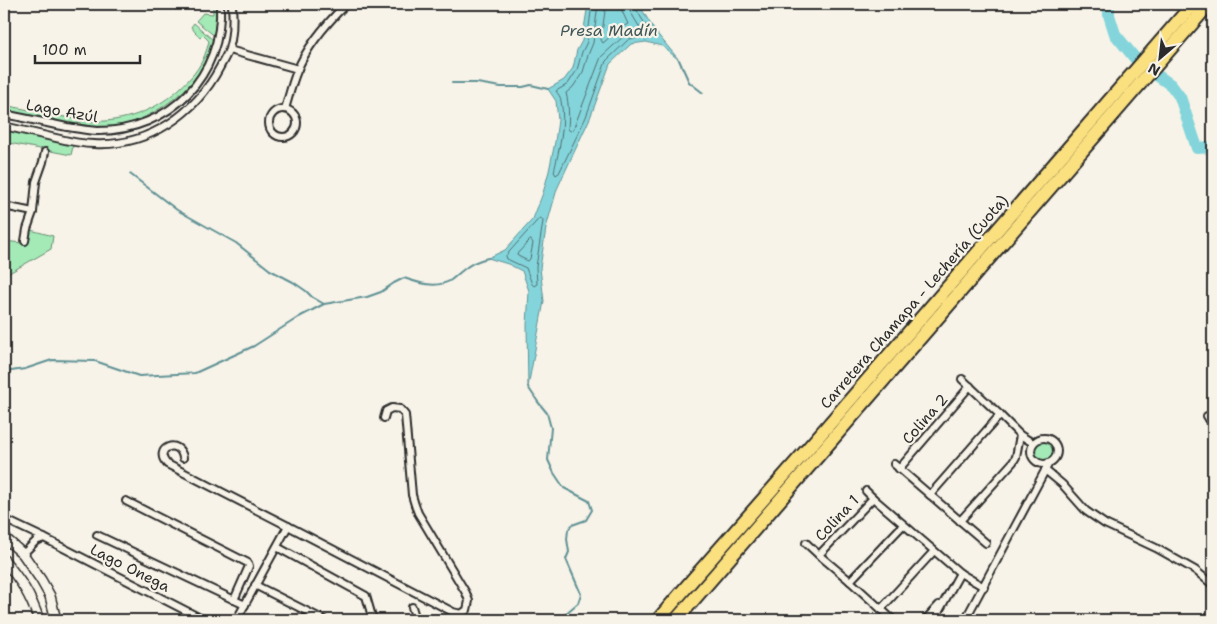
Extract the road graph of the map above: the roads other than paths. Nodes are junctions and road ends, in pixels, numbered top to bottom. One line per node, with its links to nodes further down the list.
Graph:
1 (220, 4): 6 (street, Lago Azúl)
2 (232, 4): 7 (street, Lago Azúl)
3 (346, 4): 9 (street)
4 (1193, 4): 14 (highway, Carretera Chamapa - Lechería (Cuota))
5 (1209, 4): 14 (highway, Carretera Chamapa - Lechería (Cuota))
6 (217, 40): 7 (street); 8 (street, Lago Azúl)
7 (228, 50): 8 (street); 9 (street); 12 (street, Lago Azúl)
8 (214, 51): 11 (street, Lago Azúl)
9 (298, 69): 10 (street)
10 (285, 109): 10 (street)
11 (4, 114)
12 (4, 126)
13 (45, 152): 16 (street)
14 (1066, 160): 65 (highway, Carretera Chamapa - Lechería (Cuota)); 66 (highway, Carretera Chamapa - Lechería (Cuota))
15 (4, 206): 16 (street)
16 (33, 212): 17 (street)
17 (25, 241)
18 (962, 379): 19 (street)
19 (970, 386): 20 (street); 31 (street, Colina 2)
20 (1000, 416): 24 (street); 31 (street)
21 (1206, 416): 23 (street)
22 (384, 418): 37 (street)
23 (1213, 426)
24 (1020, 436): 25 (street); 26 (street)
25 (1032, 446): 26 (street); 28 (street); 28 (street)
26 (1017, 449): 35 (street)
27 (183, 458): 37 (street)
28 (1049, 463): 29 (street)
29 (1046, 470): 51 (street); 52 (street)
30 (866, 491): 32 (street, Colina 1)
31 (930, 495): 35 (street, Colina 2)
32 (873, 498): 36 (street, Colina 1); 46 (street, Colina 1)
33 (126, 501): 54 (street)
34 (4, 519): 40 (street, Lago Onega)
35 (960, 521): 42 (street, Colina 2)
36 (903, 524): 44 (street, Colina 1); 49 (street)
37 (288, 526): 43 (street)
38 (97, 534): 54 (street)
39 (4, 537): 45 (street)
40 (44, 538): 45 (street); 60 (street, Lago Onega)
41 (806, 543): 46 (street, Colina 1)
42 (986, 543)
43 (277, 547): 50 (street); 63 (street)
44 (934, 551): 48 (street, Colina 1); 57 (street)
45 (23, 554): 59 (street)
46 (819, 555): 49 (street, Colina 1)
47 (4, 560): 58 (street)
48 (960, 573): 52 (street, Colina 1); 53 (street)
49 (850, 581): 57 (street, Colina 1)
50 (255, 585): 55 (street); 62 (street)
51 (1213, 585)
52 (984, 587): 70 (street)
53 (945, 598): 68 (street); 69 (street)
54 (234, 600): 55 (street)
55 (245, 605): 61 (street)
56 (412, 607): 64 (street)
57 (881, 609): 67 (street, Colina 1)
58 (39, 620)
59 (56, 620)
60 (204, 620)
61 (237, 620)
62 (324, 620)
63 (373, 620)
64 (416, 620)
65 (658, 620)
66 (676, 620)
67 (894, 620)
68 (925, 620)
69 (934, 620)
70 (965, 620)

